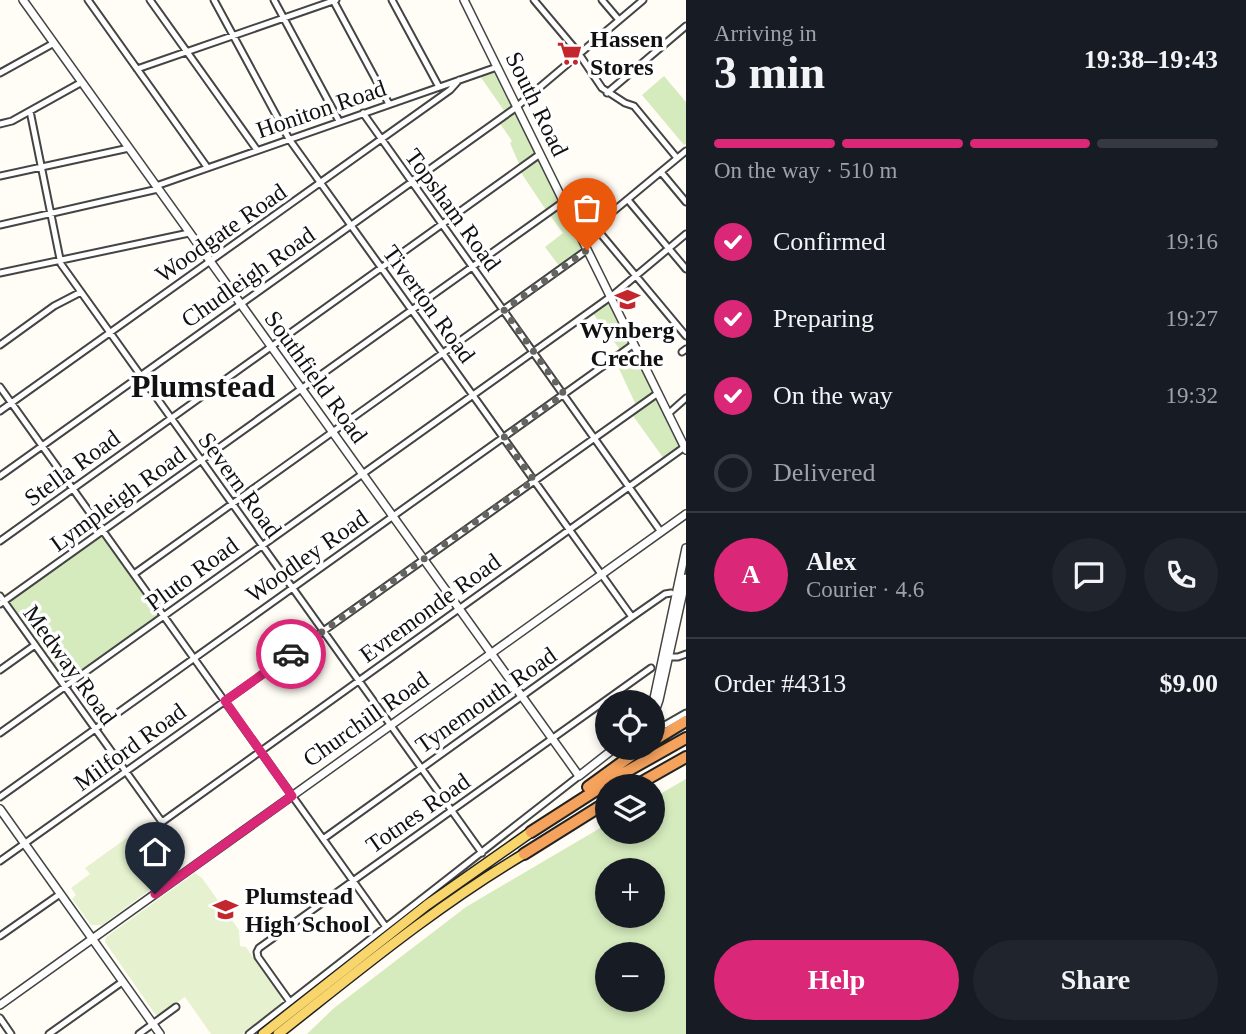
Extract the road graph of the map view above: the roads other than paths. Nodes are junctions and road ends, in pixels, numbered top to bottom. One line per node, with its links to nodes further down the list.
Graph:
1 (23, 0): 16 (street, Southfield Road)
2 (88, 0): 20 (street)
3 (150, 0): 17 (street)
4 (214, 0): 15 (street, Tiverton Road)
5 (274, 0): 12 (street)
6 (334, 0): 12 (street); 26 (street)
7 (392, 0): 24 (street)
8 (464, 0): 19 (street, South Road)
9 (534, 0): 18 (street)
10 (602, 0): 13 (street)
11 (643, 0): 13 (street, Chudleigh Road)
12 (284, 18): 15 (street); 30 (street)
13 (619, 20): 18 (street, Chudleigh Road)
14 (686, 26): 25 (street)
15 (233, 36): 17 (street); 32 (street, Tiverton Road)
16 (54, 43): 21 (street); 23 (street, Southfield Road)
17 (187, 52): 20 (street); 35 (street)
18 (578, 55): 25 (street); 27 (street, Chudleigh Road)
19 (497, 67): 22 (street, Honiton Road); 27 (street, South Road)
20 (137, 69): 40 (street)
21 (0, 73)
22 (459, 80): 24 (street, Honiton Road); 33 (street, Woodgate Road)
23 (82, 82): 28 (street); 34 (street, Southfield Road)
24 (439, 87): 26 (street, Honiton Road)
25 (607, 93): 38 (street)
26 (390, 104): 29 (street, Honiton Road)
27 (516, 106): 37 (street, South Road); 43 (street, Chudleigh Road)
28 (30, 111): 31 (street); 39 (street, Severn Road)
29 (363, 113): 30 (street, Honiton Road); 33 (street, Topsham Road)
30 (340, 121): 32 (street, Honiton Road)
31 (0, 124)
32 (289, 139): 35 (street, Honiton Road); 44 (street, Tiverton Road)
33 (381, 139): 43 (street, Topsham Road); 44 (street, Woodgate Road)
34 (129, 148): 39 (street); 45 (street, Southfield Road)
35 (257, 150): 40 (street, Honiton Road)
36 (686, 151): 38 (street)
37 (540, 155): 47 (street, South Road); 51 (street, Stella Road)
38 (677, 158): 41 (street)
39 (42, 167): 42 (street); 49 (street, Severn Road)
40 (208, 167): 45 (street, Honiton Road)
41 (661, 172): 46 (street); 48 (street)
42 (0, 176)
43 (412, 182): 51 (street, Topsham Road); 52 (street, Chudleigh Road)
44 (321, 183): 52 (street, Tiverton Road); 60 (street, Woodgate Road)
45 (157, 188): 49 (street, Honiton Road); 54 (street, Southfield Road)
46 (628, 200): 53 (street); 57 (street)
47 (564, 202): 56 (street, South Road); 61 (street, Lympleigh Road)
48 (686, 202)
49 (51, 214): 50 (street, Honiton Road); 59 (street, Severn Road)
50 (0, 225)
51 (442, 225): 61 (street, Topsham Road); 62 (street, Stella Road)
52 (351, 226): 62 (street, Tiverton Road); 68 (street, Chudleigh Road)
53 (595, 227): 56 (street); 65 (street)
54 (189, 233): 59 (street); 60 (street, Southfield Road)
55 (686, 234): 57 (street, Pluto Road)
56 (581, 238): 58 (street, South Road)
57 (669, 248): 63 (street); 65 (street, Pluto Road)
58 (587, 250): 67 (street, South Road); 70 (street)
59 (61, 260): 64 (street); 66 (street, Severn Road)
60 (210, 262): 68 (street, Southfield Road); 71 (street, Woodgate Road)
61 (472, 267): 69 (street, Lympleigh Road); 70 (street, Topsham Road)
62 (382, 268): 69 (street, Tiverton Road); 75 (street, Stella Road)
63 (686, 269)
64 (0, 273)
65 (636, 276): 67 (street, Pluto Road); 72 (street)
66 (81, 292): 71 (street, Severn Road); 74 (street)
67 (610, 297): 73 (street, South Road); 76 (street, Pluto Road)
68 (240, 304): 75 (street, Southfield Road); 78 (street, Chudleigh Road)
69 (412, 310): 77 (street, Tiverton Road); 80 (street, Lympleigh Road)
70 (504, 310): 76 (street, Topsham Road); 77 (street)
71 (110, 332): 78 (street, Severn Road); 85 (street, Woodgate Road)
72 (686, 336)
73 (634, 344): 81 (street, South Road); 82 (street, Woodley Road)
74 (0, 345)
75 (271, 347): 80 (street, Southfield Road); 88 (street, Stella Road)
76 (533, 352): 82 (street, Topsham Road); 83 (street, Pluto Road)
77 (443, 354): 83 (street, Tiverton Road); 89 (street)
78 (141, 376): 88 (street, Severn Road); 92 (street, Chudleigh Road)
79 (0, 387): 85 (street)
80 (301, 389): 89 (street, Southfield Road); 94 (street, Lympleigh Road)
81 (657, 393): 87 (street, South Road); 90 (street, Milford Road)
82 (564, 394): 90 (street, Topsham Road); 91 (street, Woodley Road)
83 (473, 395): 91 (street, Tiverton Road); 95 (street, Pluto Road)
84 (686, 398): 87 (street)
85 (11, 403): 86 (street, Woodgate Road); 92 (street)
86 (0, 411)
87 (668, 414): 93 (street, South Road)
88 (171, 418): 94 (street, Severn Road); 99 (street, Stella Road)
89 (332, 433): 95 (street, Southfield Road); 100 (street)
90 (594, 437): 97 (street, Milford Road); 98 (street, Topsham Road)
91 (503, 438): 97 (street, Tiverton Road); 102 (street, Woodley Road)
92 (42, 446): 96 (street, Chudleigh Road); 99 (street)
93 (685, 448): 98 (street, Evremonde Road)
94 (202, 460): 100 (street, Severn Road); 104 (street, Lympleigh Road)
95 (362, 474): 102 (street, Southfield Road); 107 (street, Pluto Road)
96 (0, 476)
97 (534, 480): 103 (street, Tiverton Road); 109 (street, Milford Road)
98 (630, 487): 103 (street, Evremonde Road); 105 (street, Topsham Road)
99 (72, 489): 104 (street); 106 (street, Stella Road)
100 (233, 504): 107 (street, Severn Road); 110 (street)
101 (686, 514): 105 (street, Churchill Road)
102 (392, 517): 109 (street, Southfield Road); 113 (street, Woodley Road)
103 (569, 530): 111 (street, Tiverton Road); 117 (street, Evremonde Road)
104 (103, 531): 110 (street); 116 (street, Lympleigh Road)
105 (661, 532): 111 (street, Churchill Road)
106 (0, 541)
107 (262, 545): 113 (street, Severn Road); 118 (street, Pluto Road)
108 (686, 548): 130 (street)
109 (423, 559): 117 (street, Southfield Road); 120 (street, Milford Road)
110 (134, 574): 118 (street)
111 (601, 575): 119 (street, Tiverton Road); 122 (street, Churchill Road)
112 (686, 578): 114 (street)
113 (293, 588): 120 (street, Severn Road); 125 (street, Woodley Road)
114 (685, 589): 124 (street)
115 (671, 593): 119 (street, Tynemouth Road)
116 (1, 601): 121 (street, Medway Road)
117 (458, 609): 122 (street, Southfield Road); 128 (street, Evremonde Road)
118 (163, 616): 125 (street); 129 (street, Pluto Road)
119 (632, 617): 132 (street, Tynemouth Road)
120 (323, 631): 128 (street, Severn Road); 133 (street, Milford Road)
121 (35, 645): 127 (street); 129 (street, Medway Road)
122 (491, 654): 132 (street, Southfield Road); 137 (street, Churchill Road)
123 (686, 654): 124 (street)
124 (669, 657): 131 (street)
125 (194, 659): 133 (street); 138 (street, Woodley Road)
126 (651, 668): 142 (street, Totnes Road)
127 (0, 670)
128 (359, 681): 137 (street, Severn Road); 143 (street, Evremonde Road)
129 (65, 687): 138 (street, Medway Road); 139 (street, Pluto Road)
130 (656, 690)
131 (661, 690)
132 (522, 697): 142 (street, Southfield Road); 148 (street, Tynemouth Road)
133 (225, 701): 143 (street); 149 (street, Milford Road)
134 (686, 713): 136 (street)
135 (686, 721): 140 (highway)
136 (665, 724)
137 (391, 725): 148 (street, Severn Road); 153 (street, Churchill Road)
138 (95, 729): 149 (street, Medway Road); 154 (street, Woodley Road)
139 (0, 733)
140 (665, 734)
141 (686, 738): 160 (highway)
142 (551, 739): 151 (street, Southfield Road); 157 (street, Totnes Road)
143 (260, 751): 153 (street); 159 (street, Evremonde Road)
144 (686, 757): 150 (highway)
145 (599, 760): 151 (street)
146 (625, 760): 160 (highway)
147 (686, 766): 152 (highway)
148 (421, 768): 157 (street, Severn Road); 161 (street, Tynemouth Road)
149 (125, 772): 159 (street, Medway Road); 162 (street, Milford Road)
150 (656, 774)
151 (579, 776): 163 (street)
152 (665, 777)
153 (292, 796): 161 (street); 170 (street, Churchill Road)
154 (0, 797)
155 (0, 809): 162 (street)
156 (595, 809): 164 (highway)
157 (452, 811): 163 (street, Severn Road); 166 (street, Totnes Road)
158 (595, 816): 164 (highway)
159 (162, 822)
160 (531, 832): 182 (main road)
161 (323, 839): 166 (street)
162 (24, 844): 165 (street, Milford Road); 167 (street)
163 (482, 853): 168 (street)
164 (524, 853): 183 (main road)
165 (0, 861)
166 (353, 881): 168 (street); 172 (street, Totnes Road)
167 (60, 894): 169 (street); 170 (street)
168 (386, 927): 172 (street)
169 (0, 936)
170 (93, 939): 171 (street); 173 (street, Churchill Road)
171 (122, 982): 176 (street); 178 (street)
172 (290, 1002): 181 (street)
173 (0, 1005)
174 (176, 1007): 176 (street)
175 (0, 1018): 177 (street)
176 (153, 1024): 179 (street); 180 (street)
177 (12, 1034)
178 (49, 1034)
179 (139, 1034)
180 (160, 1034)
181 (249, 1034)
182 (263, 1034)
183 (278, 1034)

